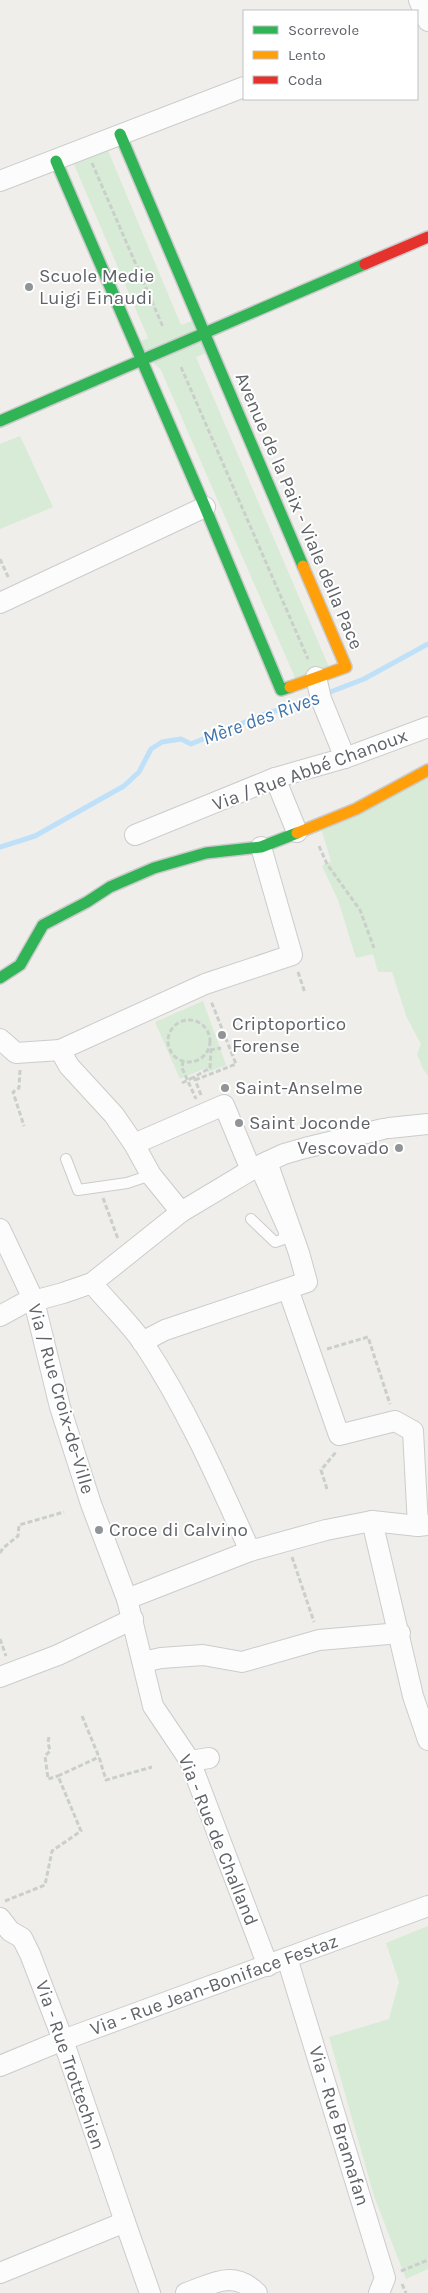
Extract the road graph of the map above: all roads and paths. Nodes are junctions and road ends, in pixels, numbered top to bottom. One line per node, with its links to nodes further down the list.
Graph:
1 (243, 87): 2 (street)
2 (120, 134): 3 (street); 7 (street, Avenue de la Paix - Viale della Pace)
3 (86, 148): 4 (street); 8 (path)
4 (56, 161): 5 (street); 9 (street, Avenue de la Paix - Viale della Pace)
5 (0, 181)
6 (428, 237): 7 (street)
7 (204, 333): 8 (street); 13 (street, Avenue de la Paix - Viale della Pace)
8 (172, 347): 9 (street); 13 (path)
9 (141, 360): 10 (street); 11 (street, Avenue de la Paix - Viale della Pace)
10 (0, 421)
11 (205, 507): 12 (street); 13 (street, Avenue de la Paix - Viale della Pace)
12 (0, 602)
13 (319, 689): 15 (street)
14 (428, 727): 15 (street, Via / Rue Abbé Chanoux)
15 (345, 758): 17 (street, Via / Rue Abbé Chanoux)
16 (428, 770): 18 (street)
17 (275, 778): 18 (street); 19 (street, Via / Rue Abbé Chanoux)
18 (305, 829): 20 (street); 21 (path)
19 (136, 835)
20 (261, 847): 22 (street); 23 (street)
21 (374, 948)
22 (0, 978)
23 (205, 984): 26 (street); 30 (path)
24 (0, 1038): 28 (street)
25 (221, 1048): 27 (path)
26 (60, 1050): 28 (street); 35 (street)
27 (209, 1050): 29 (path); 29 (path); 30 (path)
28 (16, 1053): 34 (path)
29 (183, 1061): 32 (path)
30 (194, 1079): 31 (path, bridge)
31 (182, 1083)
32 (197, 1102)
33 (428, 1124): 37 (street)
34 (24, 1126)
35 (134, 1144): 37 (street); 38 (street)
36 (66, 1159): 39 (lane)
37 (258, 1167): 40 (street); 41 (lane); 45 (street)
38 (151, 1175): 39 (lane); 40 (street)
39 (98, 1186): 43 (path)
40 (181, 1212): 43 (street)
41 (251, 1219)
42 (0, 1229): 46 (street, Via / Rue Croix-de-Ville)
43 (125, 1256): 44 (street)
44 (92, 1283): 46 (street); 48 (street)
45 (288, 1289): 48 (street); 51 (street)
46 (34, 1301): 47 (street); 59 (street, Via / Rue Croix-de-Ville)
47 (0, 1316)
48 (142, 1342): 57 (street)
49 (327, 1349): 50 (path)
50 (400, 1423): 51 (street); 55 (street)
51 (339, 1435): 52 (path)
52 (327, 1489)
53 (64, 1512): 58 (path)
54 (372, 1521): 55 (street); 56 (street); 61 (street)
55 (423, 1526)
56 (286, 1540): 57 (street); 62 (path)
57 (250, 1551): 59 (street)
58 (0, 1553)
59 (127, 1599): 60 (street, Via / Rue Croix-de-Ville)
60 (133, 1620): 63 (street, Via - Rue de Challand); 64 (street)
61 (400, 1633): 62 (street); 65 (street)
62 (319, 1640): 63 (street)
63 (143, 1662): 76 (street, Via - Rue de Challand)
64 (0, 1677)
65 (421, 1694): 68 (street)
66 (82, 1716): 69 (path)
67 (49, 1737): 71 (path)
68 (428, 1740)
69 (99, 1757): 70 (path); 71 (path)
70 (152, 1767)
71 (58, 1776): 72 (path)
72 (0, 1903)
73 (428, 1906): 75 (street, Via - Rue Jean-Boniface Festaz)
74 (0, 1918): 77 (street, Via - Rue Trottechien)
75 (288, 1958): 76 (street, Via - Rue Jean-Boniface Festaz); 82 (street, Via - Rue Bramafan)
76 (268, 1966): 77 (street, Via - Rue Jean-Boniface Festaz)
77 (63, 2040): 78 (street, Via - Rue Jean-Boniface Festaz); 79 (street, Via - Rue Trottechien)
78 (0, 2066)
79 (125, 2222): 81 (street); 83 (street, Via - Rue Trottechien)
80 (428, 2260): 82 (path)
81 (0, 2273)
82 (382, 2286)
83 (150, 2293)
84 (186, 2293): 85 (street)
85 (257, 2293)

